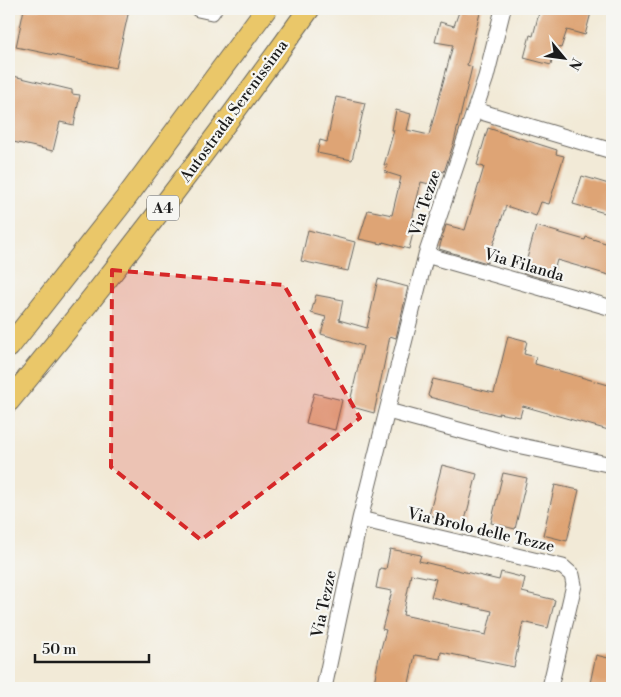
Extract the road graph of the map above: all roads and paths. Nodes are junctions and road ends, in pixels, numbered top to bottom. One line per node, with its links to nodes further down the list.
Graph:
1 (198, 9): 2 (street)
2 (214, 9)
3 (266, 9): 10 (highway, Autostrada Serenissima / A4)
4 (309, 9): 11 (highway, Autostrada Serenissima / A4)
5 (503, 9): 6 (street, Via Tezze)
6 (475, 110): 7 (street); 8 (street, Via Tezze)
7 (612, 151)
8 (426, 255): 9 (street, Via Filanda); 12 (street, Via Tezze)
9 (612, 308)
10 (9, 347)
11 (9, 401)
12 (388, 411): 13 (street); 14 (street, Via Tezze)
13 (612, 465)
14 (360, 519): 15 (street, Via Brolo delle Tezze); 16 (street, Via Tezze)
15 (550, 683)
16 (324, 688)

